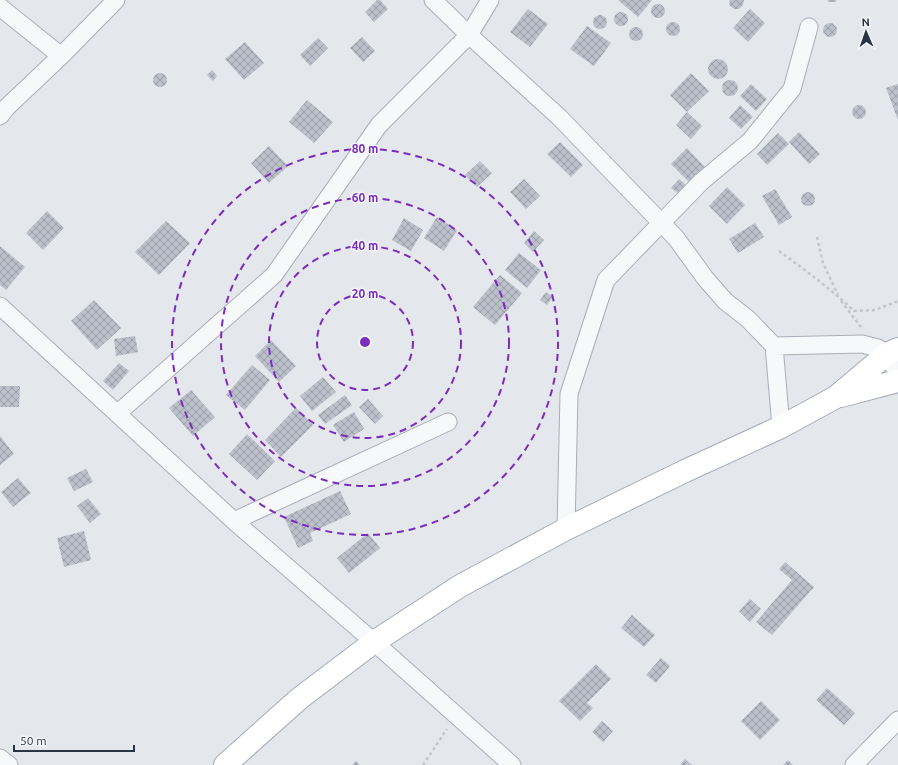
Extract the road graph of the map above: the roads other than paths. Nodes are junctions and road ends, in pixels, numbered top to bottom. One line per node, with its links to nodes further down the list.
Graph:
1 (116, 0): 7 (street)
2 (433, 0): 6 (street)
3 (490, 0): 6 (street)
4 (0, 8): 7 (street)
5 (809, 27): 9 (street)
6 (469, 35): 9 (street); 16 (street)
7 (61, 56): 8 (street)
8 (0, 116)
9 (662, 222): 11 (street); 20 (street)
10 (0, 306): 16 (street)
11 (774, 346): 12 (street); 18 (street)
12 (888, 351): 13 (street); 15 (main road)
13 (898, 374)
14 (898, 381): 15 (main road)
15 (836, 397): 18 (main road)
16 (118, 413): 19 (street)
17 (448, 422): 19 (street)
18 (781, 427): 20 (main road)
19 (234, 521): 21 (street)
20 (566, 529): 21 (main road)
21 (374, 642): 25 (main road); 26 (street)
22 (898, 720): 27 (street)
23 (0, 758): 24 (street)
24 (8, 765)
25 (225, 765)
26 (512, 765)
27 (854, 765)

